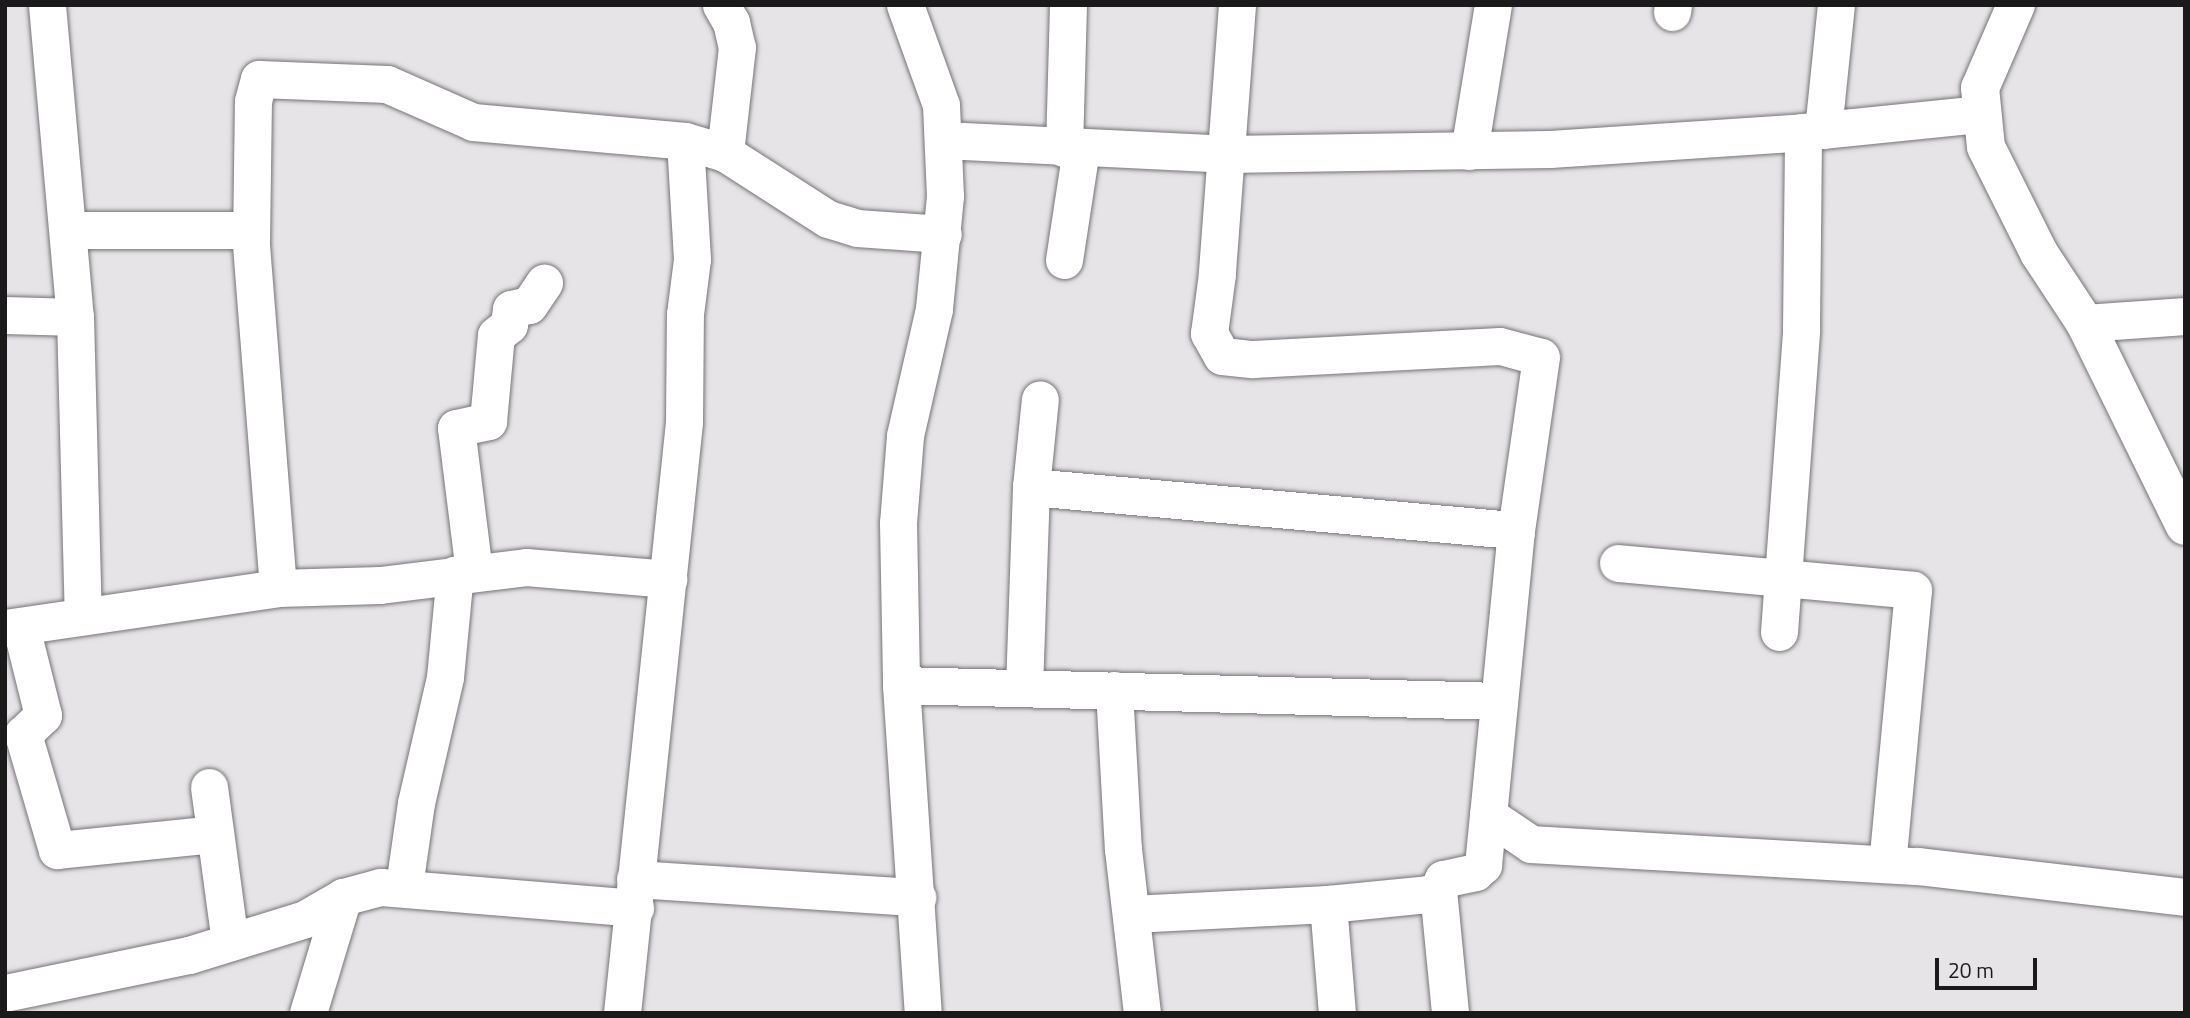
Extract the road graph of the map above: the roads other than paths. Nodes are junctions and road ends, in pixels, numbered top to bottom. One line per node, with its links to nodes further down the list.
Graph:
1 (47, 5): 17 (street)
2 (721, 5): 15 (street)
3 (905, 5): 11 (street)
4 (1068, 5): 13 (street)
5 (1237, 5): 16 (street)
6 (1493, 5): 14 (street)
7 (1836, 5): 10 (street)
8 (2016, 5): 9 (street)
9 (1980, 114): 10 (street); 25 (street)
10 (1813, 131): 14 (street); 32 (street)
11 (943, 140): 13 (street); 19 (street)
12 (685, 141): 15 (street); 18 (street); 33 (street)
13 (1072, 149): 16 (street); 20 (street)
14 (1469, 151): 16 (street)
15 (725, 153): 19 (street)
16 (1226, 153): 29 (street)
17 (68, 230): 18 (street); 24 (street)
18 (251, 230): 34 (street)
19 (943, 234): 38 (street)
20 (1064, 260)
21 (544, 283): 31 (street)
22 (5, 315): 24 (street)
23 (2185, 316): 25 (street)
24 (75, 317): 35 (street)
25 (2085, 323): 28 (street)
26 (1040, 399): 27 (street)
27 (1031, 487): 29 (street); 39 (street)
28 (2185, 526)
29 (1516, 530): 41 (street)
30 (1618, 563): 32 (street)
31 (465, 573): 33 (street); 34 (street); 46 (street)
32 (1784, 575): 37 (street); 45 (street)
33 (668, 579): 48 (street)
34 (278, 588): 35 (street)
35 (83, 615): 36 (street)
36 (13, 628): 44 (street)
37 (1779, 632)
38 (901, 685): 39 (street); 50 (street)
39 (1024, 688): 40 (street)
40 (1114, 690): 41 (street); 53 (street)
41 (1499, 701): 43 (street)
42 (209, 787): 44 (street)
43 (1488, 815): 45 (street); 47 (street)
44 (215, 834): 54 (street)
45 (1887, 864): 51 (street)
46 (404, 886): 48 (street); 49 (street)
47 (1438, 890): 52 (street); 61 (street)
48 (635, 893): 50 (street); 57 (street)
49 (343, 897): 54 (street); 56 (street)
50 (917, 897): 58 (street)
51 (2185, 897)
52 (1328, 904): 53 (street); 60 (street)
53 (1132, 914): 59 (street)
54 (230, 943): 55 (street)
55 (5, 993)
56 (308, 1013)
57 (622, 1013)
58 (923, 1013)
59 (1142, 1013)
60 (1337, 1013)
61 (1450, 1013)

